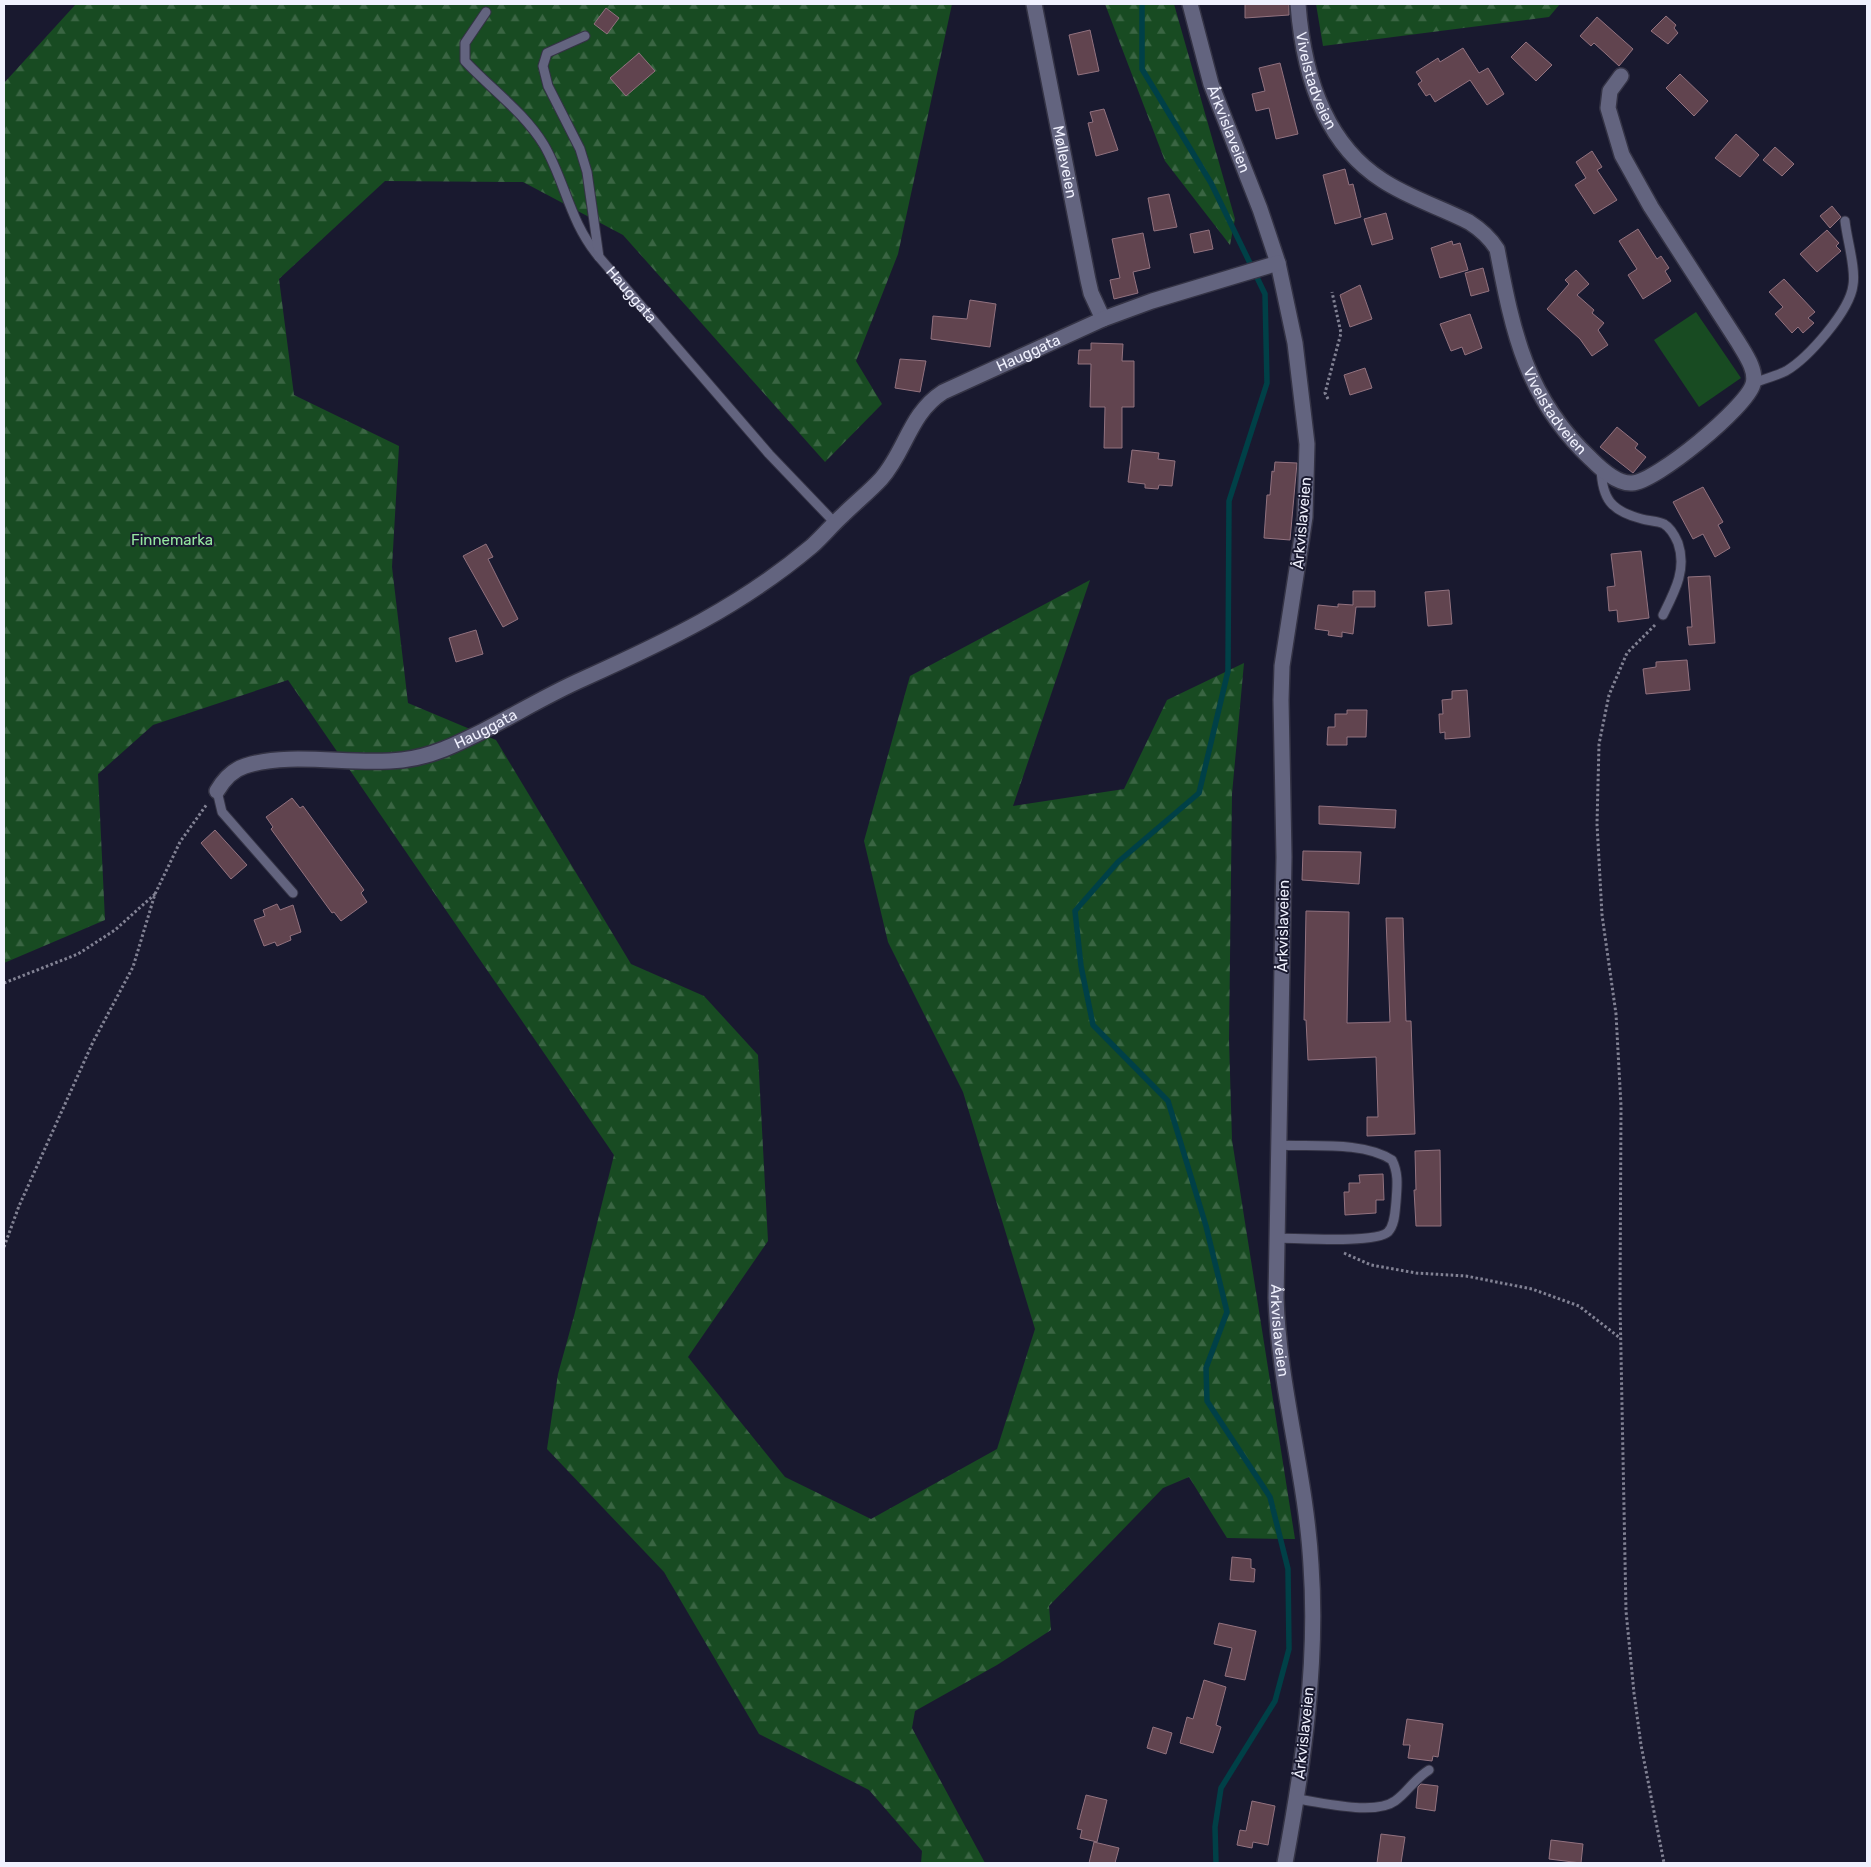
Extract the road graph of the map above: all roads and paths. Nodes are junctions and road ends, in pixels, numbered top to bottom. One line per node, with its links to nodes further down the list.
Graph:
1 (1034, 4): 11 (street, Mølleveien)
2 (1190, 4): 9 (street, Årkvislaveien)
3 (1298, 4): 14 (street, Vivelstadveien)
4 (486, 12): 8 (lane)
5 (585, 36): 8 (lane, Hauggata)
6 (1621, 76): 12 (street)
7 (1845, 221): 12 (lane)
8 (599, 257): 15 (lane, Hauggata)
9 (1271, 265): 11 (street, Hauggata); 21 (street, Årkvislaveien)
10 (1332, 292): 13 (path)
11 (1103, 319): 15 (street, Hauggata)
12 (1753, 383): 14 (street, Vivelstadveien)
13 (1328, 399)
14 (1600, 468): 16 (lane)
15 (835, 523): 17 (street, Hauggata)
16 (1663, 615): 25 (path)
17 (217, 791): 18 (lane); 19 (path)
18 (294, 893)
19 (155, 894): 20 (path); 23 (path)
20 (4, 983)
21 (1278, 1145): 22 (street, Årkvislaveien); 22 (lane)
22 (1276, 1238): 27 (street, Årkvislaveien)
23 (4, 1247)
24 (1338, 1251): 25 (path)
25 (1620, 1338): 29 (path)
26 (1429, 1770): 27 (lane)
27 (1296, 1799): 28 (street, Årkvislaveien)
28 (1285, 1863)
29 (1664, 1863)

